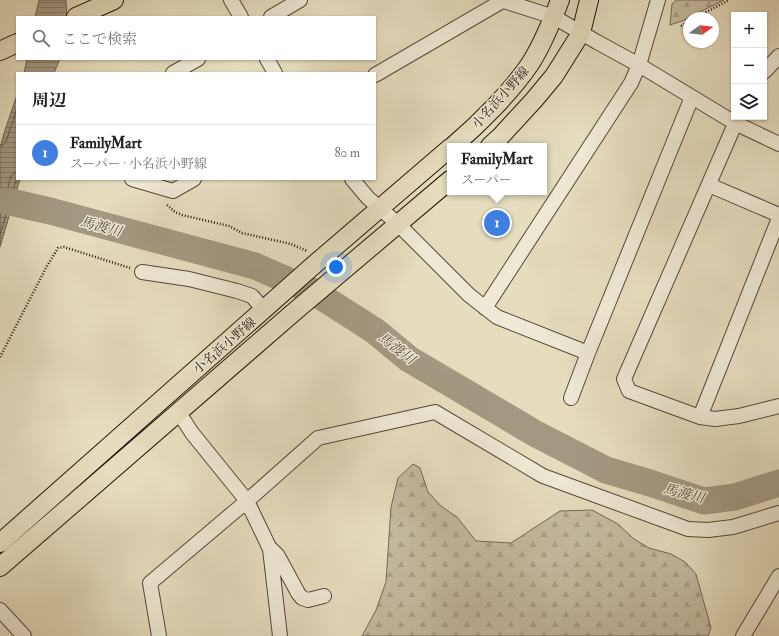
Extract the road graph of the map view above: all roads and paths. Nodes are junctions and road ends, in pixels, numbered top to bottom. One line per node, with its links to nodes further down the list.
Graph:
1 (114, 0): 10 (main road)
2 (231, 0): 11 (street)
3 (300, 0): 12 (street)
4 (504, 0): 13 (street); 24 (street)
5 (560, 0): 13 (main road, 小名浜小野線)
6 (589, 0): 14 (main road, 小名浜小野線)
7 (658, 0): 20 (street)
8 (729, 0): 9 (path)
9 (707, 12)
10 (78, 16)
11 (241, 16)
12 (273, 16)
13 (554, 17): 14 (street); 28 (main road, 小名浜小野線)
14 (581, 33): 20 (street); 29 (main road, 小名浜小野線)
15 (16, 43): 16 (main road)
16 (0, 51)
17 (779, 56): 21 (street)
18 (196, 60): 22 (street)
19 (268, 60): 23 (street)
20 (639, 65): 25 (street); 45 (street)
21 (767, 69)
22 (175, 72)
23 (274, 72)
24 (376, 74)
25 (692, 97): 26 (street); 46 (street)
26 (731, 117)
27 (736, 120): 30 (street); 36 (street)
28 (457, 143)
29 (493, 143)
30 (779, 144)
31 (447, 151): 38 (main road, 小名浜小野線)
32 (135, 180): 33 (street)
33 (192, 180)
34 (353, 180): 38 (street)
35 (447, 183): 41 (main road, 小名浜小野線)
36 (709, 185): 39 (street); 51 (street)
37 (166, 204): 42 (path)
38 (379, 208): 41 (street); 42 (main road, 小名浜小野線)
39 (779, 214)
40 (779, 218): 51 (street)
41 (398, 224): 45 (street); 50 (main road, 小名浜小野線)
42 (317, 262): 44 (main road, 小名浜小野線)
43 (142, 272): 44 (street); 47 (path)
44 (268, 306): 54 (main road, 小名浜小野線)
45 (485, 308): 46 (street)
46 (588, 353): 48 (street)
47 (0, 357)
48 (571, 398)
49 (779, 406): 51 (street)
50 (179, 412): 52 (street); 56 (main road, 小名浜小野線)
51 (700, 417)
52 (247, 501): 53 (street); 55 (street); 62 (street)
53 (779, 513)
54 (0, 543)
55 (270, 549): 58 (street); 63 (street)
56 (0, 567)
57 (779, 576): 59 (street)
58 (324, 596)
59 (774, 597): 64 (street)
60 (0, 610): 61 (street)
61 (24, 636)
62 (159, 636)
63 (280, 636)
64 (743, 636)

